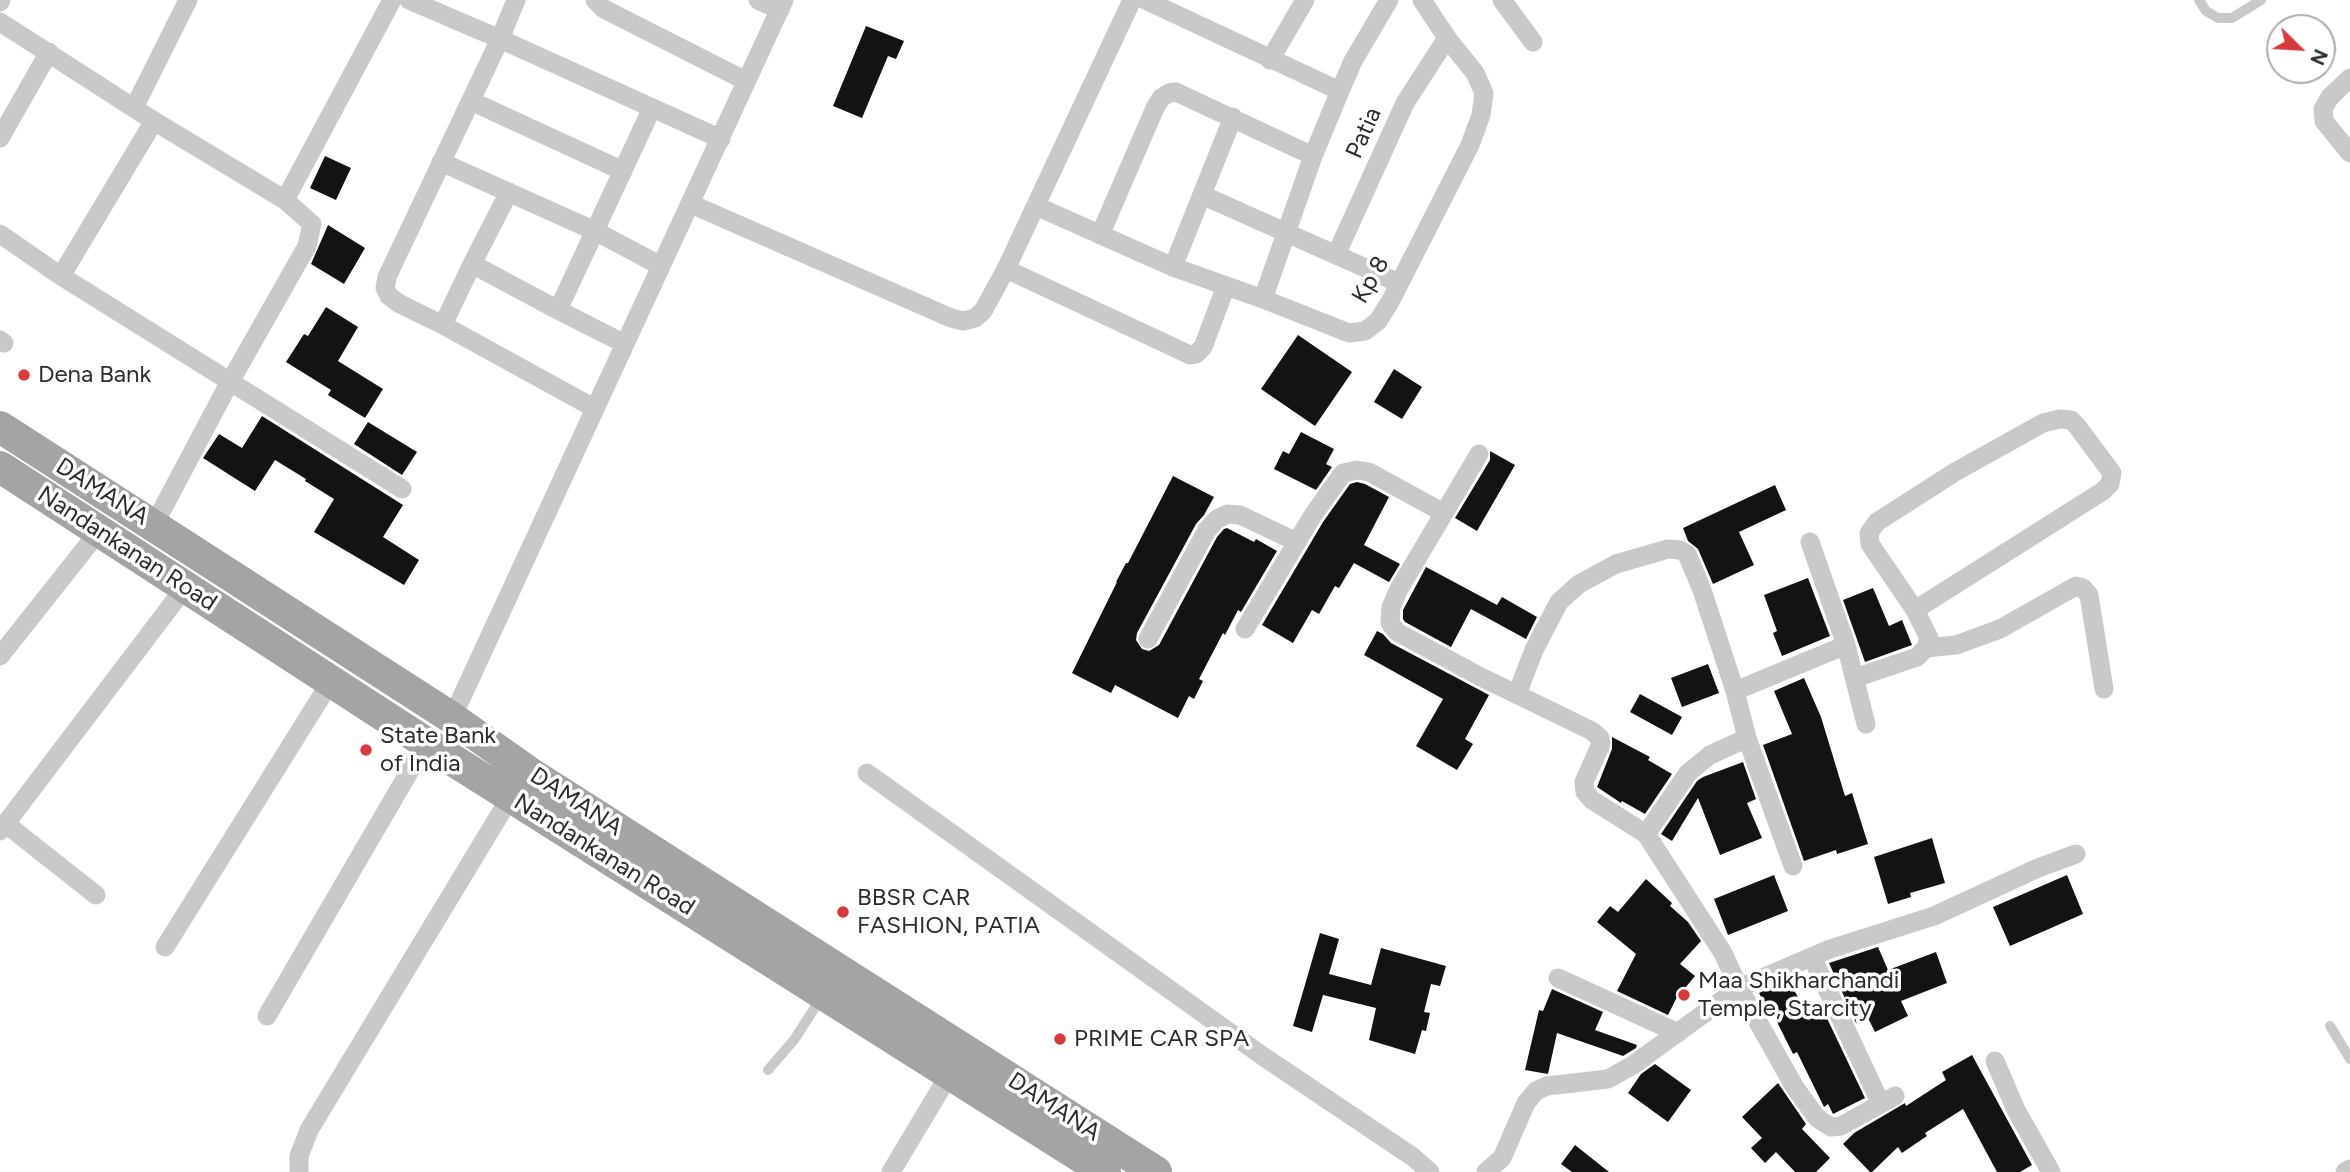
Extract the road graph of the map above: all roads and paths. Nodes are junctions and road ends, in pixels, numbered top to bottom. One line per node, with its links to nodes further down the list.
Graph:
1 (188, 0): 26 (street)
2 (393, 0): 38 (street)
3 (410, 0): 18 (street)
4 (516, 0): 18 (street)
5 (595, 0): 23 (street)
6 (758, 0): 15 (street)
7 (1132, 0): 40 (street)
8 (1145, 0): 21 (street)
9 (1305, 0): 21 (street)
10 (1389, 0): 24 (street)
11 (1422, 0): 17 (street, Kp 8)
12 (1502, 0): 19 (street)
13 (2199, 0): 14 (lane)
14 (2261, 0)
15 (782, 5): 23 (street)
16 (0, 22): 20 (street)
17 (1447, 38): 45 (street, Patia); 51 (street, Kp 8)
18 (500, 39): 25 (street); 27 (street)
19 (1533, 42)
20 (49, 52): 26 (street); 30 (street)
21 (1270, 60): 24 (street)
22 (2350, 78): 32 (street)
23 (746, 81): 31 (street)
24 (1340, 92): 33 (street)
25 (471, 101): 34 (street); 35 (street)
26 (134, 108): 29 (street)
27 (653, 108): 31 (street); 35 (street)
28 (1233, 117): 33 (street); 37 (street); 44 (street)
29 (154, 121): 38 (street); 50 (street)
30 (0, 138)
31 (722, 139): 39 (street)
32 (2350, 153)
33 (1313, 156): 42 (street)
34 (441, 162): 36 (street); 55 (street)
35 (623, 171): 41 (street)
36 (509, 192): 41 (street); 46 (street)
37 (1202, 195): 42 (street); 48 (street)
38 (285, 200): 57 (street)
39 (691, 204): 47 (street); 49 (street)
40 (1036, 206): 44 (street, Kp 8); 49 (street)
41 (596, 231): 47 (street); 54 (street)
42 (1287, 233): 45 (street); 53 (street)
43 (0, 234): 50 (street)
44 (1100, 235): 48 (street, Kp 8)
45 (1336, 255): 51 (street)
46 (472, 264): 54 (street); 55 (street)
47 (661, 266): 56 (street)
48 (1173, 267): 52 (street, Kp 8)
49 (1006, 269): 52 (street)
50 (61, 276): 57 (street)
51 (1399, 283): 53 (street, Kp 8)
52 (1226, 286): 53 (street, Kp 8)
53 (1264, 299)
54 (558, 310): 56 (street)
55 (443, 325): 58 (street)
56 (625, 344): 58 (street)
57 (230, 382): 62 (street); 64 (street)
58 (594, 408): 80 (street)
59 (0, 427): 64 (main road, DAMANA)
60 (1479, 453): 63 (street)
61 (0, 467): 65 (main road, Nandankanan Road)
62 (402, 489)
63 (1444, 513): 66 (street); 79 (street)
64 (154, 525): 80 (main road, DAMANA)
65 (99, 531): 68 (main road, Nandankanan Road); 74 (street)
66 (1297, 542): 70 (street); 71 (street)
67 (1810, 542): 72 (street)
68 (186, 586): 76 (main road, Nandankanan Road); 86 (street)
69 (1915, 610): 69 (street); 73 (street)
70 (1245, 629)
71 (1148, 639)
72 (1846, 645): 75 (street); 78 (street)
73 (1926, 648): 75 (street); 77 (street)
74 (0, 656)
75 (1855, 678): 81 (street)
76 (331, 681): 83 (main road, Nandankanan Road); 92 (street)
77 (2104, 689)
78 (1735, 691): 79 (street); 82 (street)
79 (1517, 694): 87 (street)
80 (452, 718): 90 (main road, DAMANA)
81 (1866, 724)
82 (1747, 737): 87 (street); 89 (street)
83 (426, 743): 85 (main road, Nandankanan Road); 97 (street)
84 (867, 773): 109 (street)
85 (511, 796): 90 (main road, Nandankanan Road); 105 (street)
86 (3, 828): 91 (street)
87 (1646, 834): 95 (street)
88 (2076, 854): 93 (street)
89 (1793, 866)
90 (677, 884): 96 (main road, Nandankanan Road); 108 (main road, DAMANA)
91 (96, 895)
92 (165, 947)
93 (1812, 957): 95 (street); 95 (street)
94 (1558, 978): 99 (street)
95 (1739, 988): 99 (street)
96 (824, 995): 102 (lane); 103 (main road, Nandankanan Road)
97 (267, 1016)
98 (2330, 1026): 100 (lane)
99 (1678, 1033): 110 (street)
100 (2350, 1059)
101 (1995, 1061): 111 (street)
102 (768, 1070)
103 (949, 1075): 106 (street); 107 (main road, Nandankanan Road)
104 (2350, 1169): 112 (street)
105 (299, 1172)
106 (891, 1172)
107 (1105, 1172)
108 (1156, 1172)
109 (1430, 1172)
110 (1486, 1172)
111 (2051, 1172)
112 (2345, 1172)

